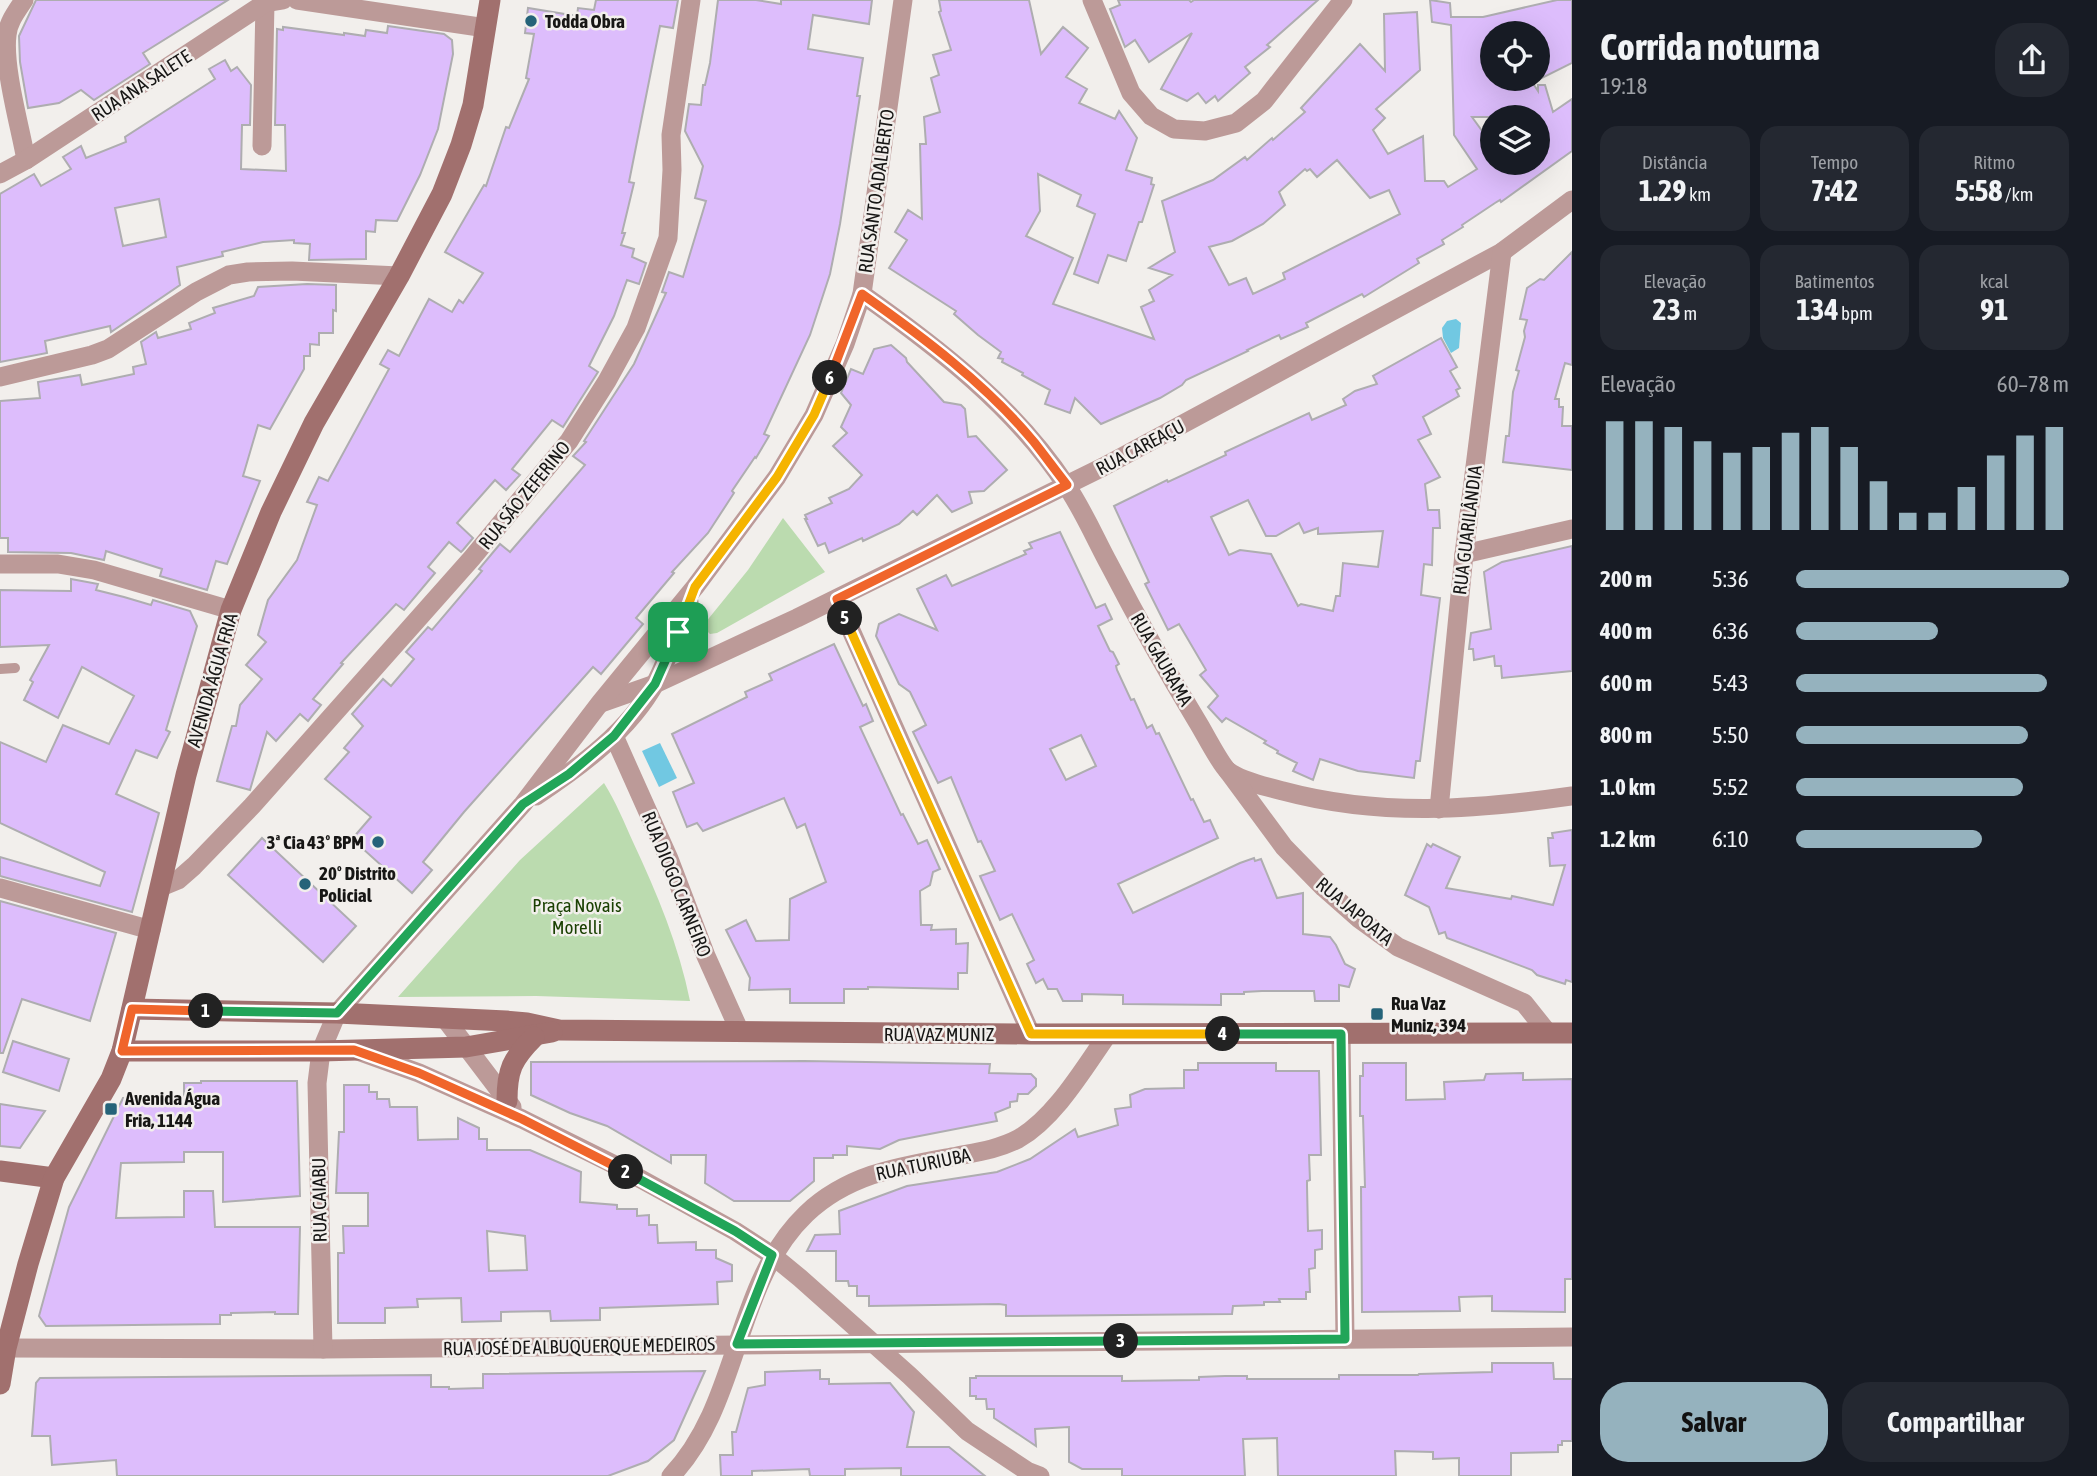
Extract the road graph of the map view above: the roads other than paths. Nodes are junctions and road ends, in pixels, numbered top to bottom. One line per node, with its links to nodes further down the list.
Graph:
1 (24, 0): 11 (street)
2 (297, 0): 9 (street)
3 (490, 0): 9 (street, AVENIDA ÁGUA FRIA)
4 (691, 0): 34 (street, RUA SÃO ZEFERINO)
5 (903, 0): 16 (street, RUA SANTO ADALBERTO)
6 (1092, 0): 7 (street)
7 (1343, 0)
8 (274, 2): 10 (street); 11 (street, RUA ANA SALETE)
9 (486, 28): 15 (street, AVENIDA ÁGUA FRIA)
10 (262, 146)
11 (26, 160): 12 (street, RUA ANA SALETE)
12 (0, 174)
13 (1572, 200): 14 (street, RUA CAREAÇU)
14 (1502, 251): 18 (street, RUA CAREAÇU); 20 (street, RUA GUARILÂNDIA)
15 (399, 276): 17 (street); 24 (street, AVENIDA ÁGUA FRIA)
16 (862, 294): 18 (street, RUA GAURAMA); 22 (street, RUA SANTO ADALBERTO)
17 (0, 377)
18 (1067, 485): 23 (street, RUA CAREAÇU); 30 (street, RUA GAURAMA)
19 (1572, 529): 20 (street)
20 (1464, 554): 33 (street, RUA GUARILÂNDIA)
21 (0, 564): 24 (street)
22 (695, 587): 27 (street, RUA SANTO ADALBERTO); 28 (street, RUA SANTO ADALBERTO)
23 (837, 599): 27 (street, RUA CAREAÇU); 44 (street)
24 (232, 610): 34 (street, AVENIDA ÁGUA FRIA)
25 (15, 668): 26 (lane)
26 (0, 669)
27 (655, 684): 28 (street); 29 (street)
28 (600, 703): 32 (street)
29 (614, 736): 32 (street); 41 (street, RUA DIOGO CARNEIRO)
30 (1228, 770): 33 (street); 42 (street, RUA JAPOATA)
31 (1572, 796): 33 (street)
32 (523, 804): 38 (street)
33 (1439, 809)
34 (161, 887): 36 (street, AVENIDA ÁGUA FRIA)
35 (0, 888): 36 (street)
36 (151, 930): 37 (street, AVENIDA ÁGUA FRIA)
37 (132, 1009): 38 (street, RUA VAZ MUNIZ); 50 (street, AVENIDA ÁGUA FRIA)
38 (337, 1013): 39 (street, RUA VAZ MUNIZ); 51 (street)
39 (446, 1020): 40 (street, RUA VAZ MUNIZ); 48 (street)
40 (559, 1030): 41 (street, RUA VAZ MUNIZ); 47 (street, RUA VAZ MUNIZ)
41 (740, 1032): 44 (street, RUA VAZ MUNIZ)
42 (1548, 1033): 43 (street, RUA VAZ MUNIZ); 46 (street, RUA VAZ MUNIZ)
43 (1572, 1033)
44 (1031, 1034): 45 (street, RUA VAZ MUNIZ)
45 (1108, 1034): 46 (street, RUA VAZ MUNIZ); 56 (street, RUA TURIUBA)
46 (1341, 1034): 58 (street)
47 (534, 1037): 48 (street, RUA VAZ MUNIZ); 52 (street)
48 (466, 1047): 49 (street, RUA VAZ MUNIZ); 52 (street)
49 (354, 1050): 51 (street, RUA VAZ MUNIZ); 53 (street)
50 (122, 1051): 51 (street, RUA VAZ MUNIZ); 55 (street, AVENIDA ÁGUA FRIA)
51 (321, 1051): 62 (street, RUA CAIABU)
52 (507, 1101): 53 (street)
53 (522, 1119): 56 (street)
54 (0, 1171): 55 (street)
55 (54, 1178): 61 (street, AVENIDA ÁGUA FRIA)
56 (772, 1255): 59 (street); 60 (street, RUA TURIUBA)
57 (1572, 1337): 58 (street, RUA JOSÉ DE ALBUQUERQUE MEDEIROS)
58 (1345, 1339): 59 (street, RUA JOSÉ DE ALBUQUERQUE MEDEIROS)
59 (873, 1343): 60 (street, RUA JOSÉ DE ALBUQUERQUE MEDEIROS); 65 (street)
60 (737, 1344): 62 (street, RUA JOSÉ DE ALBUQUERQUE MEDEIROS); 64 (street, RUA TURIUBA)
61 (6, 1349): 62 (street, RUA JOSÉ DE ALBUQUERQUE MEDEIROS); 63 (street, AVENIDA ÁGUA FRIA)
62 (323, 1349)
63 (0, 1384)
64 (671, 1476)
65 (1040, 1476)

